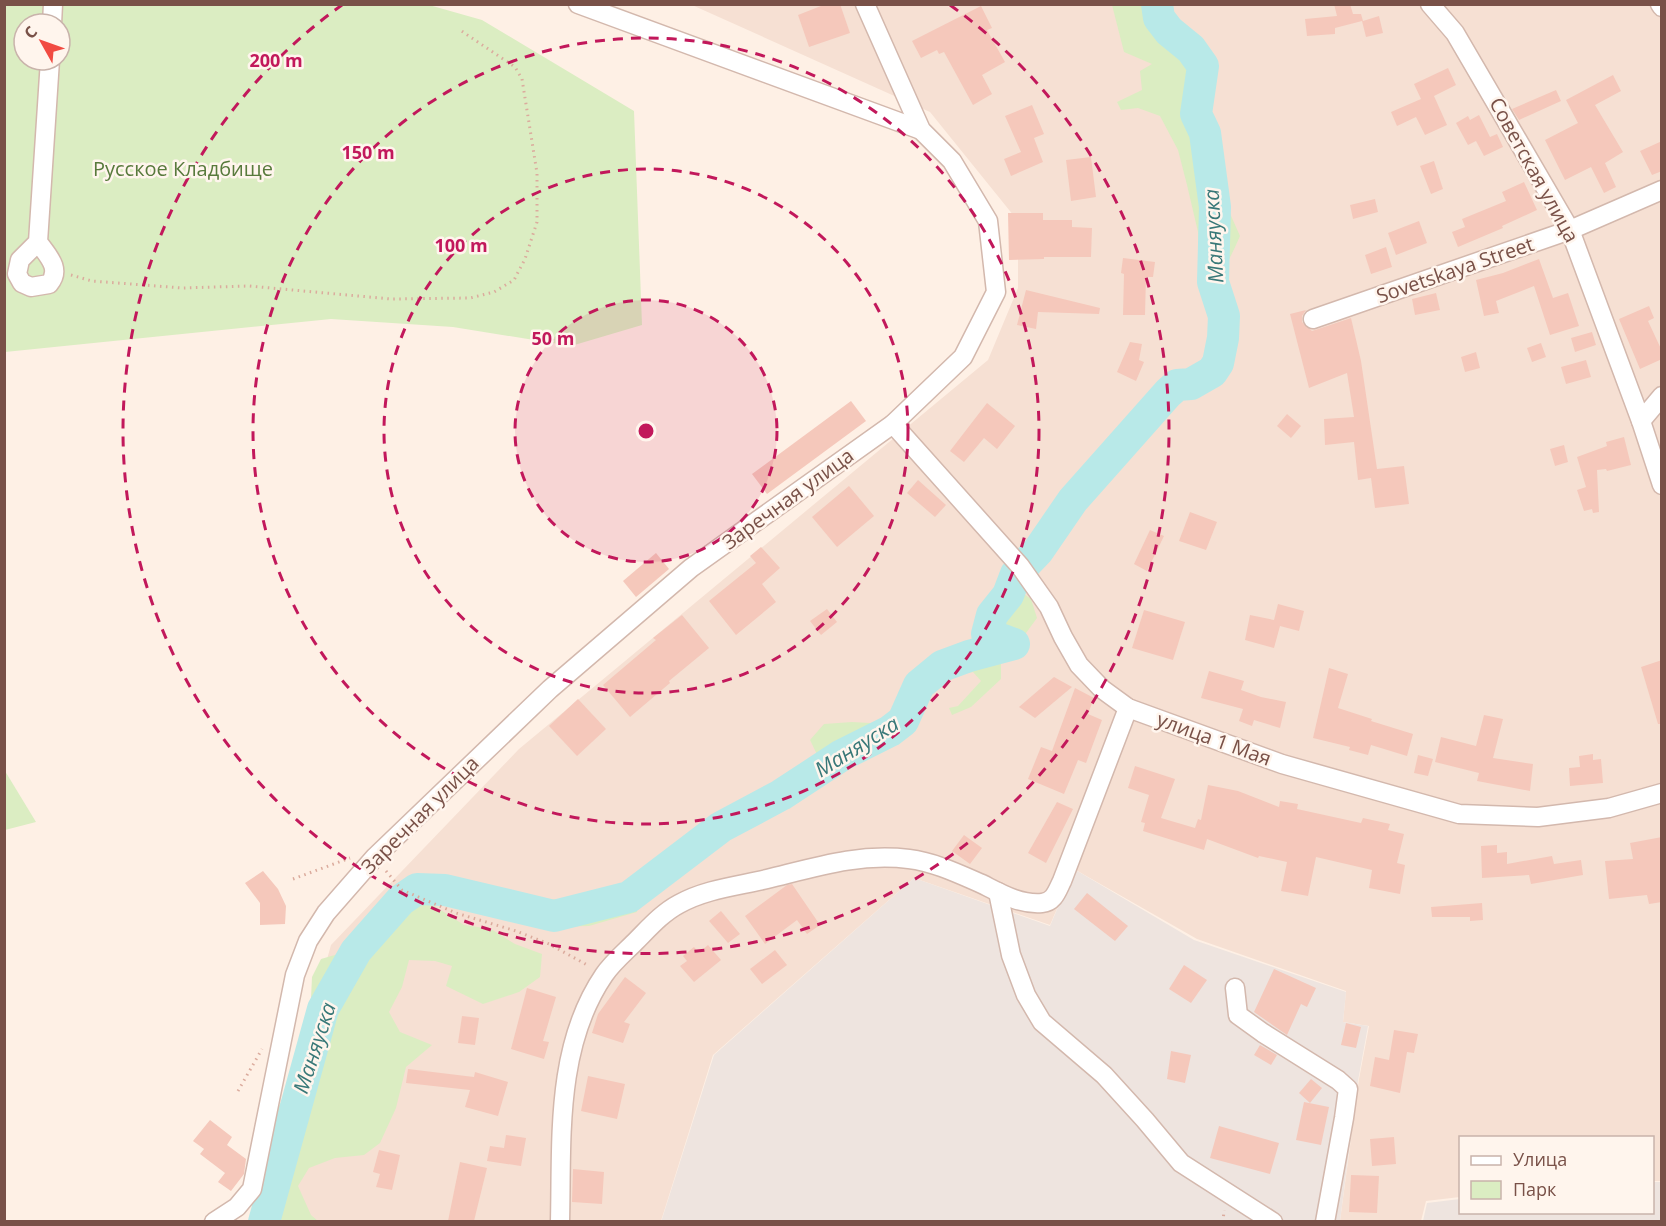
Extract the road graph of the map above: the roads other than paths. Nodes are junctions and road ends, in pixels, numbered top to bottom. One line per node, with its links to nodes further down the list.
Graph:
1 (578, 4): 5 (street)
2 (865, 4): 5 (street, Заречная улица)
3 (1430, 4): 7 (street, Советская улица)
4 (49, 72): 8 (street)
5 (921, 130): 12 (street, Заречная улица)
6 (1662, 190): 7 (street, Sovetskaya Street)
7 (1570, 230): 9 (street, Sovetskaya Street); 11 (street, Советская улица)
8 (38, 242): 8 (street)
9 (1313, 319)
10 (1662, 396): 11 (street)
11 (1641, 421): 13 (street, Советская улица)
12 (893, 424): 14 (street, улица 1 Мая); 18 (street, Заречная улица)
13 (1662, 485)
14 (1128, 708): 15 (street, улица 1 Мая); 16 (street)
15 (1662, 793)
16 (998, 892): 19 (street); 20 (street)
17 (1234, 988): 21 (street)
18 (214, 1221)
19 (560, 1221)
20 (1273, 1221)
21 (1325, 1221)

